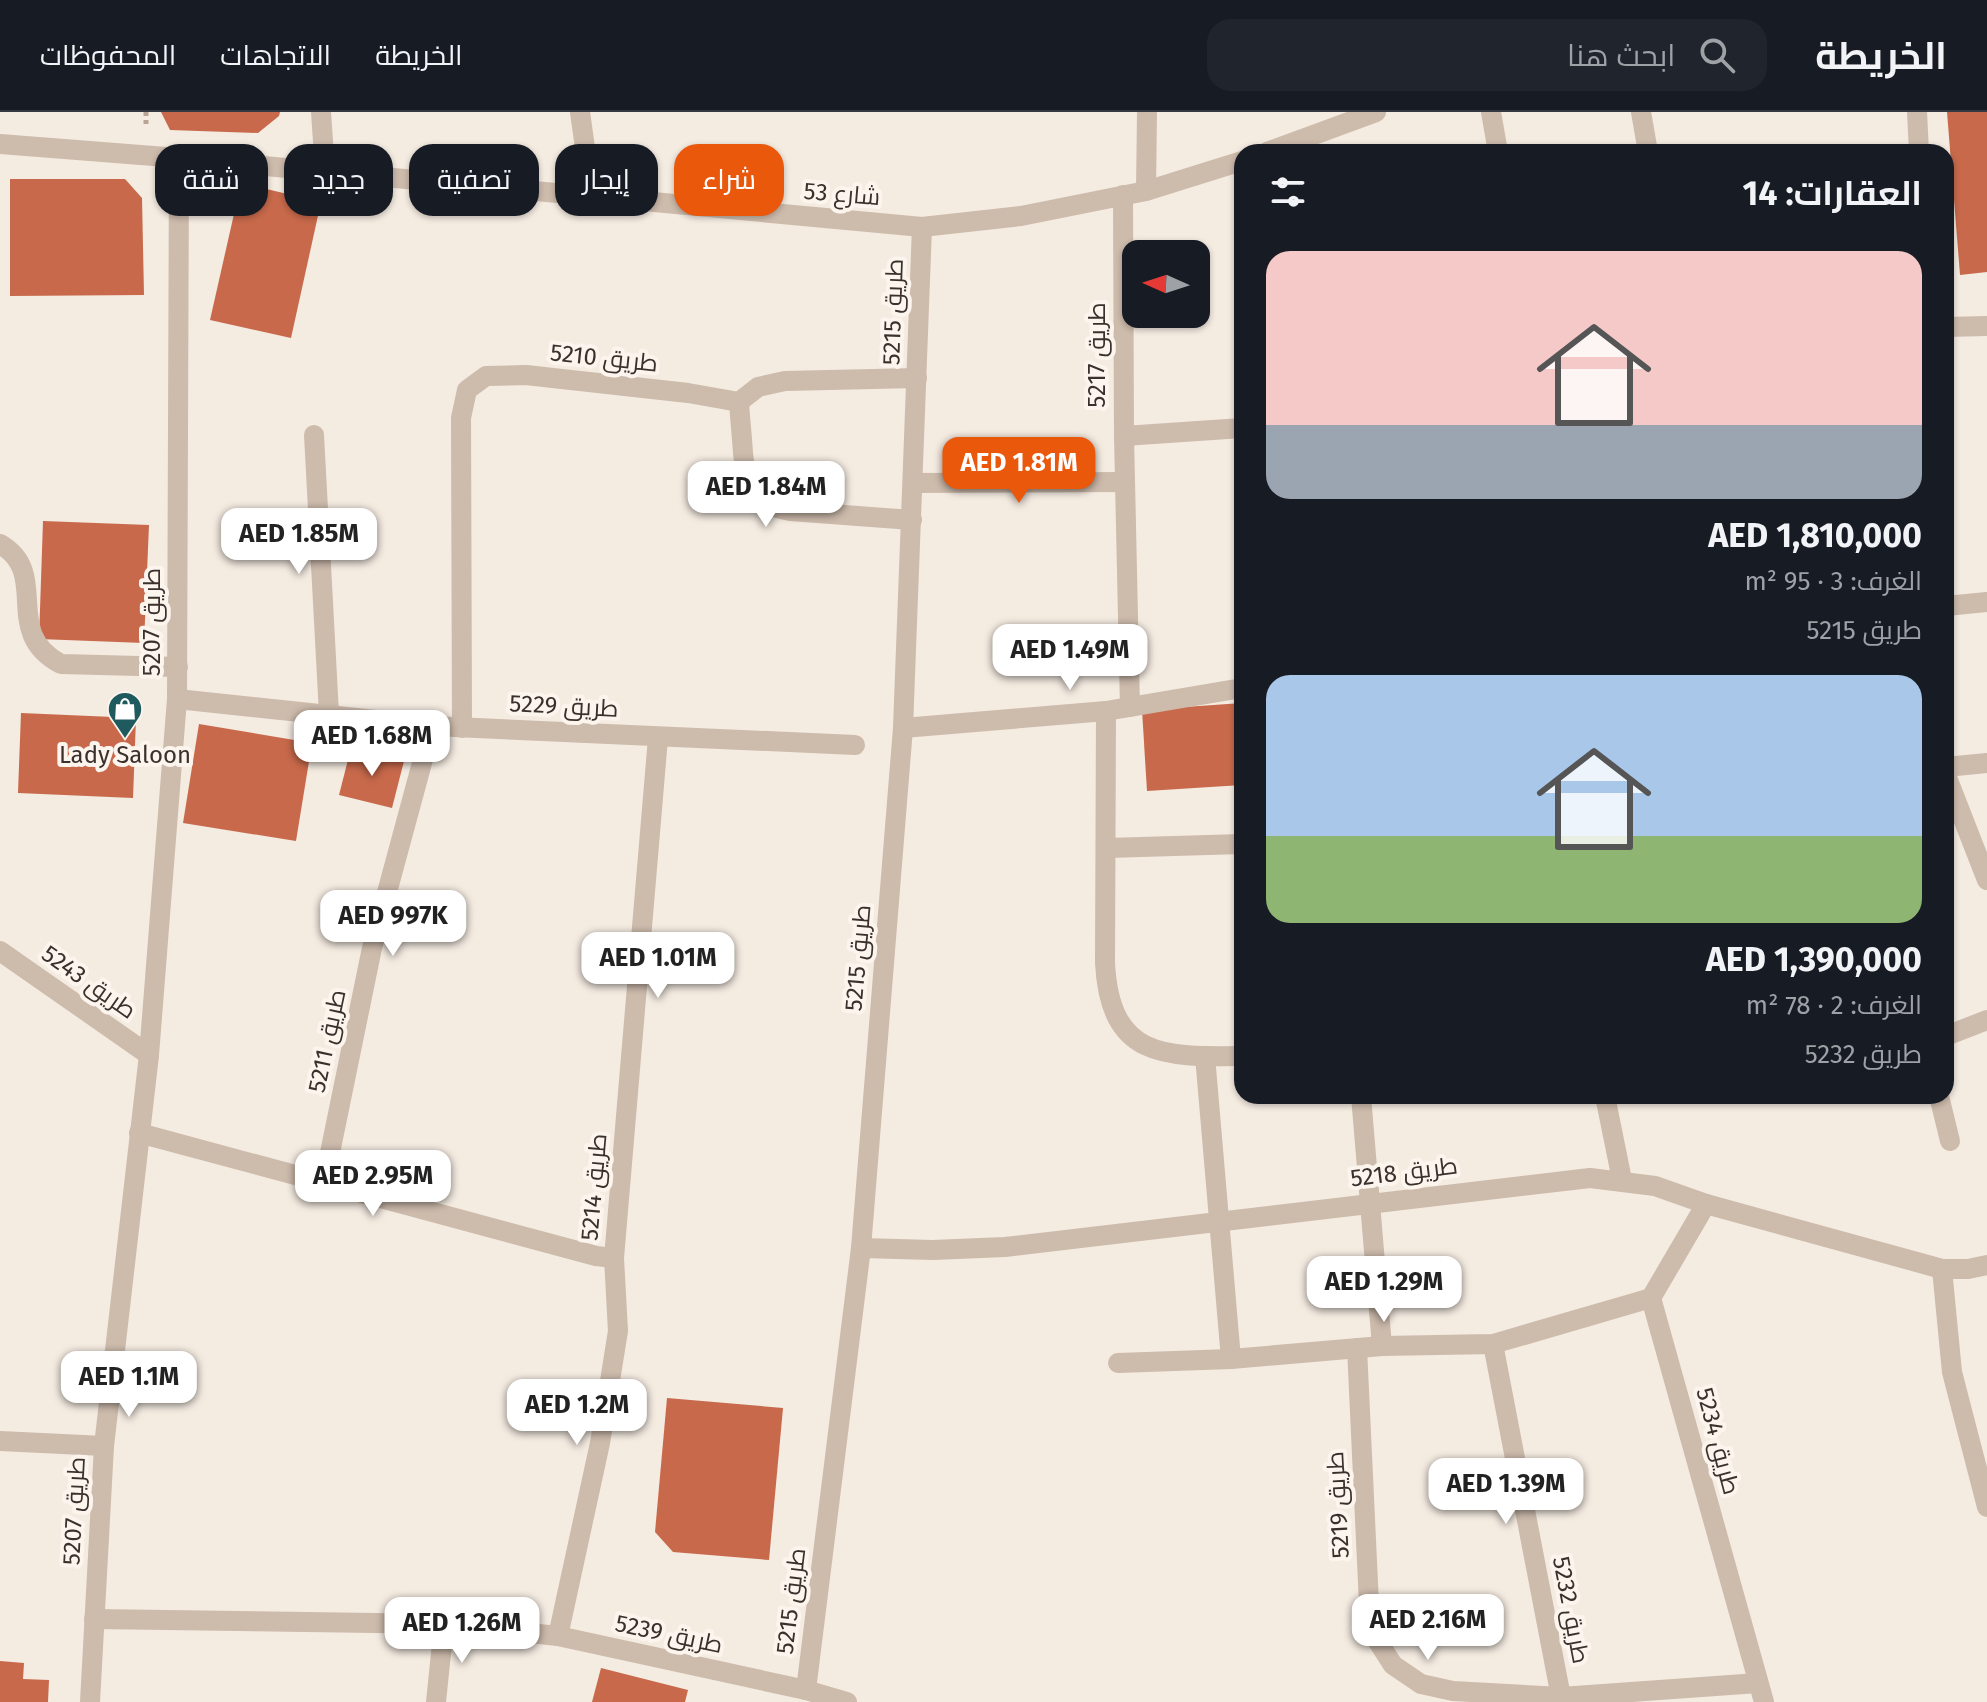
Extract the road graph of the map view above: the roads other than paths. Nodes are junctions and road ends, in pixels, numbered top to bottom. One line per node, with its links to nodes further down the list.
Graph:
1 (321, 112): 9 (street)
2 (580, 112): 10 (street)
3 (1147, 112): 18 (street)
4 (1376, 112): 11 (street)
5 (1491, 112): 12 (street)
6 (1641, 112): 13 (street)
7 (1917, 112): 14 (street)
8 (0, 144): 15 (street, شارع 53)
9 (323, 144)
10 (584, 144)
11 (1289, 144)
12 (1497, 144)
13 (1647, 144)
14 (1919, 144)
15 (155, 156)
16 (1234, 164): 18 (street, شارع 53)
17 (393, 178): 19 (street, شارع 53)
18 (1146, 191): 20 (street, شارع 53)
19 (555, 194)
20 (1123, 195): 23 (street, شارع 53); 30 (street, طريق 5217)
21 (658, 204): 23 (street, شارع 53)
22 (179, 216): 37 (street, طريق 5207)
23 (922, 227): 26 (street, طريق 5215)
24 (1987, 326): 25 (street)
25 (1954, 327)
26 (917, 378): 27 (street); 32 (street, طريق 5215)
27 (739, 402): 33 (street); 44 (street, طريق 5210)
28 (1234, 429): 30 (street)
29 (314, 435): 42 (street)
30 (1124, 436): 31 (street, طريق 5217)
31 (1125, 482): 32 (street); 40 (street, طريق 5217)
32 (914, 483): 33 (street, طريق 5215)
33 (912, 520): 45 (street, طريق 5215)
34 (0, 544): 37 (street)
35 (1987, 602): 36 (street)
36 (1954, 605)
37 (178, 667): 39 (street, طريق 5207)
38 (1234, 689): 40 (street)
39 (177, 699): 42 (street, طريق 5229); 57 (street, طريق 5207)
40 (1130, 707): 41 (street)
41 (1106, 711): 45 (street); 52 (street)
42 (329, 714): 43 (street, طريق 5229)
43 (432, 726): 44 (street, طريق 5229); 66 (street, طريق 5211)
44 (462, 728): 46 (street, طريق 5229)
45 (903, 728): 70 (street, طريق 5215)
46 (658, 738): 47 (street, طريق 5229); 71 (street, طريق 5214)
47 (855, 745)
48 (1987, 763): 49 (street)
49 (1954, 766)
50 (1954, 795): 53 (street)
51 (1234, 844): 52 (street)
52 (1107, 848): 58 (street)
53 (1987, 880)
54 (0, 951): 57 (street, طريق 5243)
55 (1987, 1020): 56 (street)
56 (1954, 1033)
57 (149, 1055): 63 (street, طريق 5207)
58 (1205, 1056): 59 (street); 69 (street)
59 (1234, 1056)
60 (1362, 1104): 67 (street)
61 (1607, 1104): 65 (street)
62 (1941, 1104): 64 (street)
63 (139, 1133): 66 (street); 81 (street, طريق 5207)
64 (1950, 1141)
65 (1622, 1180): 67 (street, طريق 5218); 68 (street, طريق 5218)
66 (324, 1182): 71 (street)
67 (1370, 1202): 69 (street, طريق 5218); 76 (street)
68 (1706, 1204): 73 (street, طريق 5218); 74 (street)
69 (1219, 1220): 70 (street, طريق 5218); 78 (street)
70 (861, 1248): 86 (street, طريق 5215)
71 (614, 1258): 85 (street, طريق 5214)
72 (1987, 1265): 73 (street, طريق 5218)
73 (1942, 1269): 82 (street)
74 (1651, 1298): 75 (street); 87 (street, طريق 5234)
75 (1493, 1344): 76 (street); 88 (street, طريق 5232)
76 (1382, 1346): 77 (street)
77 (1357, 1348): 78 (street); 88 (street, طريق 5219)
78 (1231, 1359): 79 (street)
79 (1118, 1363)
80 (0, 1441): 81 (street)
81 (104, 1446): 83 (street, طريق 5207)
82 (1987, 1507)
83 (94, 1619): 84 (street, طريق 5239); 89 (street, طريق 5207)
84 (444, 1624): 85 (street, طريق 5239); 90 (street)
85 (558, 1636): 86 (street, طريق 5239)
86 (806, 1690): 91 (street, طريق 5239)
87 (1761, 1693): 88 (street, طريق 5219)
88 (1561, 1697)
89 (90, 1702)
90 (436, 1702)
91 (847, 1702)

